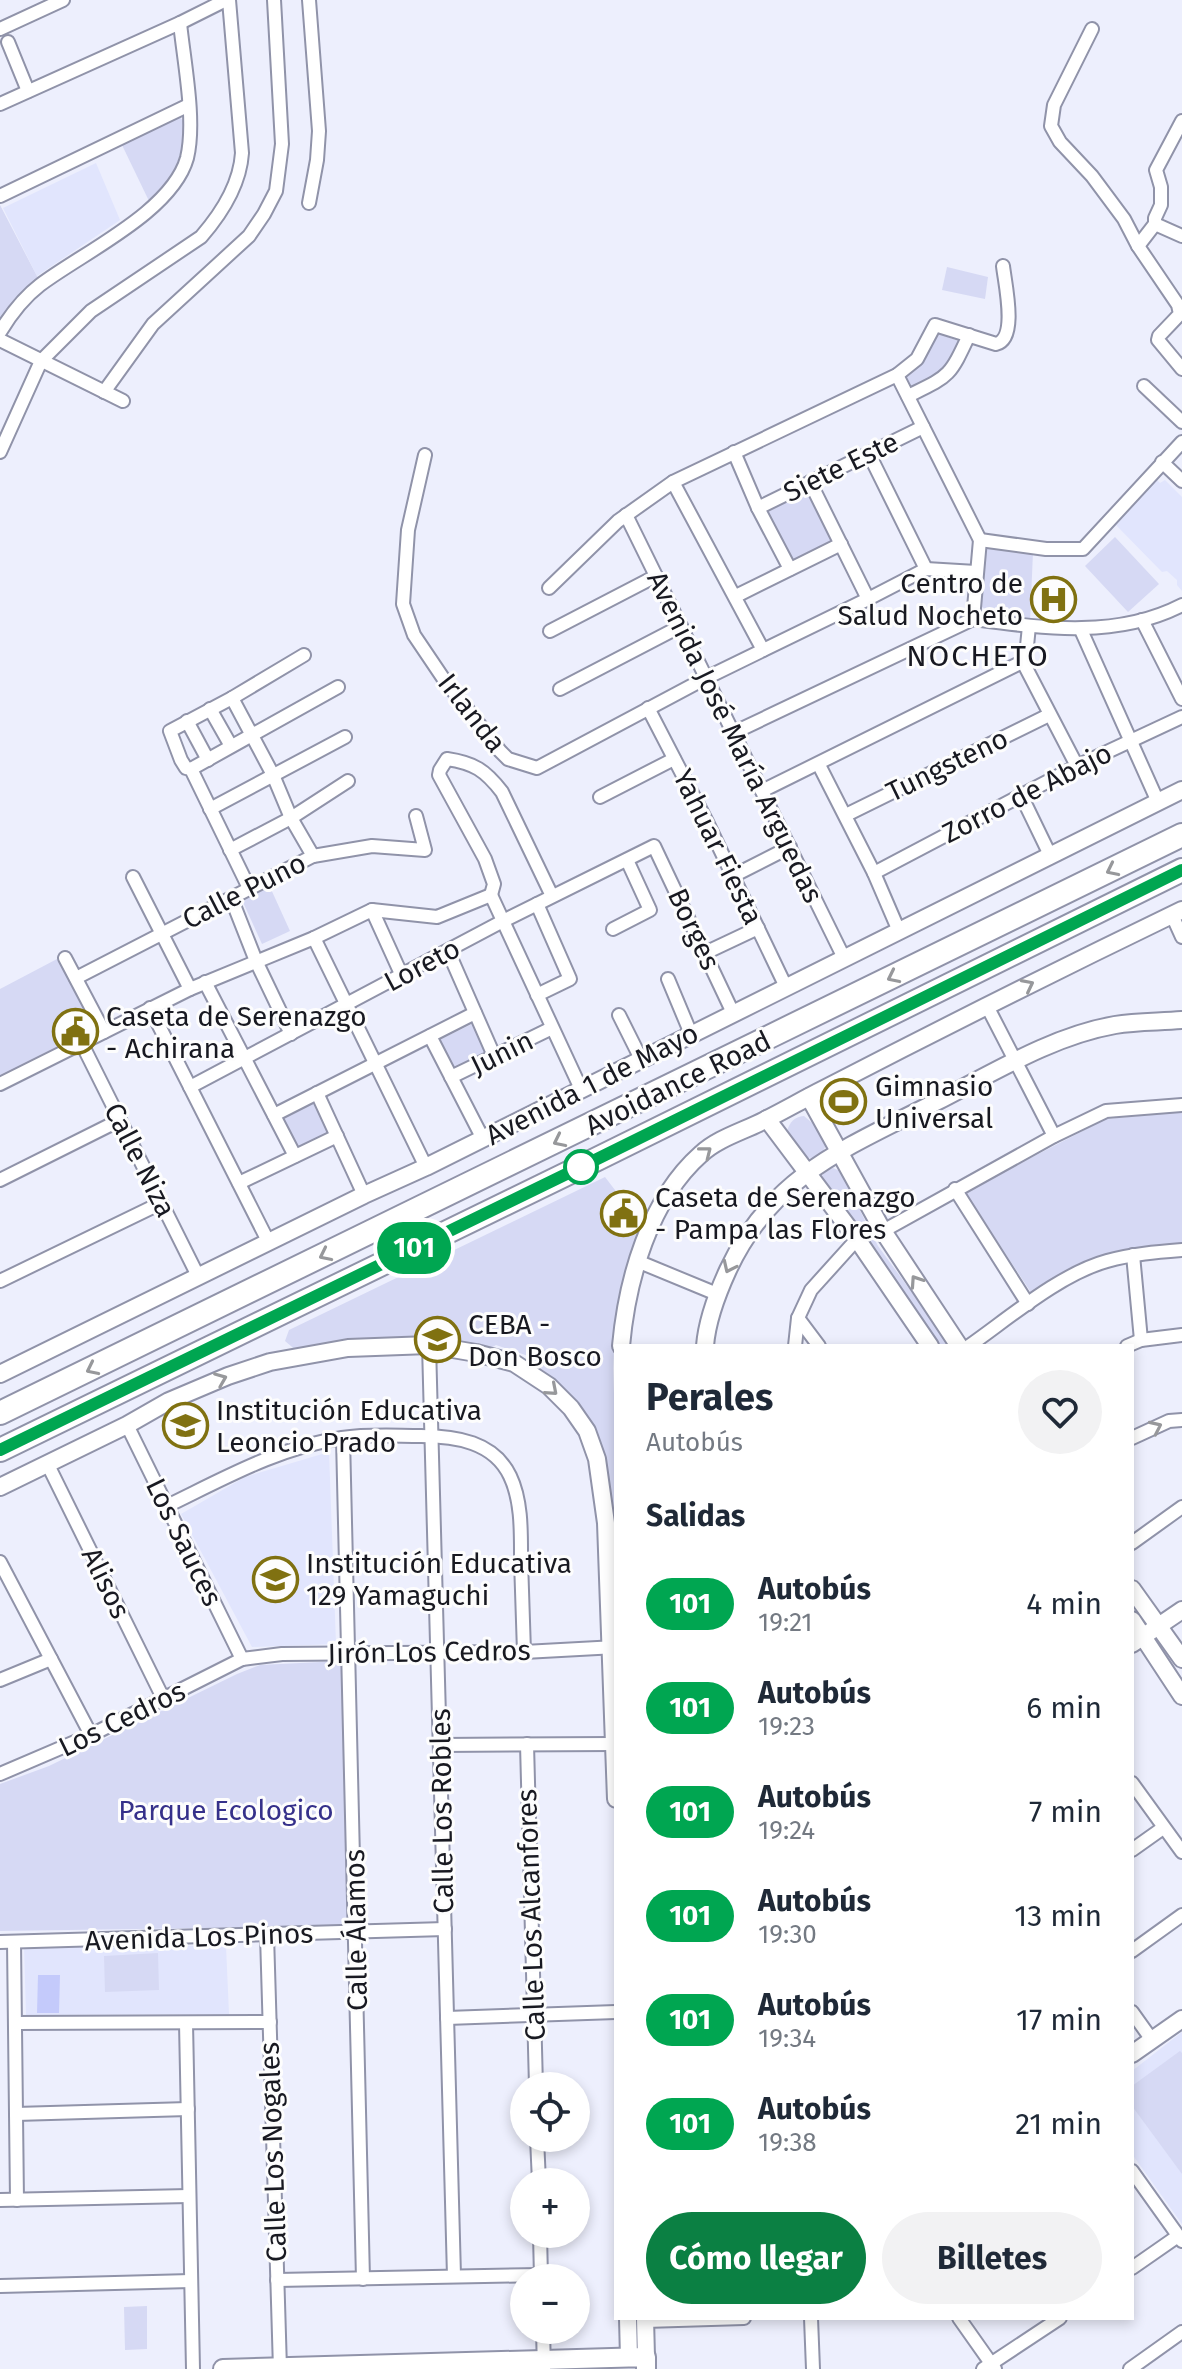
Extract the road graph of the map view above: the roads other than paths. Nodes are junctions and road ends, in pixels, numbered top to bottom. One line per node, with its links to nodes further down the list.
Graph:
1 (63, 0): 6 (street)
2 (227, 0): 5 (street); 22 (street)
3 (274, 0): 26 (street)
4 (309, 0): 14 (street)
5 (180, 23): 9 (street); 11 (street)
6 (0, 29)
7 (1092, 29): 17 (street)
8 (8, 42): 9 (street)
9 (28, 91): 10 (street)
10 (0, 104)
11 (189, 105): 13 (street); 19 (street)
12 (1182, 121): 15 (street)
13 (0, 196)
14 (309, 203)
15 (1155, 224): 16 (street); 17 (street)
16 (1182, 236)
17 (1138, 246): 23 (street)
18 (1003, 266): 20 (street)
19 (0, 332)
20 (969, 335): 24 (street); 27 (street)
21 (0, 340): 22 (street)
22 (41, 361): 26 (street); 32 (street)
23 (1182, 369)
24 (897, 375): 27 (street); 33 (street)
25 (1144, 386): 29 (street)
26 (104, 392): 28 (street)
27 (908, 396): 30 (street)
28 (123, 401)
29 (1182, 422)
30 (923, 427): 34 (street, Siete Este); 42 (street)
31 (1182, 442): 36 (street)
32 (0, 452)
33 (734, 452): 38 (street); 40 (street)
34 (869, 454): 39 (street, Siete Este); 45 (street)
35 (425, 455): 66 (street, Irlanda)
36 (1162, 462): 37 (street); 42 (street)
37 (1182, 481)
38 (673, 482): 41 (street); 49 (street)
39 (810, 482): 40 (street, Siete Este); 43 (street)
40 (758, 508): 44 (street)
41 (626, 515): 47 (street, Avenida José María Arguedas); 48 (street)
42 (980, 540): 46 (street)
43 (841, 544): 44 (street); 50 (street)
44 (790, 569): 49 (street)
45 (926, 569): 46 (street); 50 (street, Irlanda)
46 (976, 572): 52 (street)
47 (656, 576): 54 (street, Avenida José María Arguedas); 57 (street)
48 (549, 588)
49 (736, 596): 58 (street)
50 (868, 599): 58 (street, Irlanda)
51 (1182, 605): 53 (street)
52 (973, 619): 55 (street); 71 (street)
53 (1142, 620): 56 (street); 65 (street)
54 (681, 626): 61 (street, Avenida José María Arguedas); 63 (street)
55 (1029, 626): 56 (street); 60 (street)
56 (1081, 630): 74 (street)
57 (550, 631)
58 (763, 650): 61 (street, Irlanda)
59 (304, 655): 64 (street)
60 (1026, 660): 68 (street); 78 (street)
61 (706, 678): 66 (street, Irlanda); 71 (street, Avenida José María Arguedas)
62 (338, 687): 72 (street)
63 (560, 689)
64 (232, 698): 67 (street); 72 (street)
65 (1182, 699)
66 (648, 708): 76 (street, Yahuar Fiesta)
67 (210, 709): 70 (street); 75 (street)
68 (1049, 715): 79 (street); 89 (street, Tungsteno)
69 (1182, 717): 74 (street, Zorro de Abajo)
70 (187, 721): 77 (street); 80 (street)
71 (733, 733): 84 (street, Avenida José María Arguedas)
72 (251, 735): 75 (street); 81 (street)
73 (345, 737): 81 (street)
74 (1131, 740): 79 (street, Zorro de Abajo); 87 (street)
75 (231, 746): 77 (street)
76 (674, 759): 86 (street); 101 (street, Yahuar Fiesta)
77 (208, 760): 80 (street)
78 (819, 765): 84 (street); 89 (street)
79 (1077, 766): 85 (street, Zorro de Abajo)
80 (191, 769): 88 (street)
81 (273, 775): 88 (street); 91 (street)
82 (348, 781): 91 (street)
83 (1182, 790): 87 (street, Avenida 1 de Mayo)
84 (762, 791): 94 (street, Avenida José María Arguedas)
85 (1021, 795): 96 (street); 100 (street, Zorro de Abajo)
86 (600, 797)
87 (1158, 802): 96 (street, Avenida 1 de Mayo)
88 (210, 809): 95 (street)
89 (846, 815): 100 (street)
90 (416, 816): 97 (street, Calle Puno)
91 (291, 818): 95 (street); 97 (street)
92 (1182, 835): 192 (highway, Avoidance Road, one-way to 192)
93 (654, 846): 98 (street, Loreto); 118 (street, Borges)
94 (790, 847): 101 (street); 120 (street, Avenida José María Arguedas)
95 (230, 850): 103 (street)
96 (1050, 855): 113 (street, Avenida 1 de Mayo)
97 (313, 856): 103 (street, Calle Puno)
98 (627, 860): 105 (street, Loreto); 112 (street)
99 (1182, 870): 198 (highway, Avoidance Road)
100 (874, 873): 113 (street)
101 (733, 876): 111 (street, Yahuar Fiesta)
102 (133, 877): 114 (street)
103 (249, 888): 106 (street, Calle Puno)
104 (491, 895): 105 (street); 108 (street); 110 (street)
105 (552, 896): 107 (street, Loreto)
106 (232, 900): 114 (street, Calle Puno); 121 (street)
107 (537, 904): 110 (street, Loreto); 128 (street)
108 (372, 910): 116 (street); 122 (street)
109 (1177, 913): 115 (street); 130 (street, one-way to 109)
110 (503, 921): 117 (street, Loreto); 128 (street)
111 (758, 928): 118 (street); 126 (street, Yahuar Fiesta)
112 (613, 929)
113 (899, 931): 120 (street, Avenida 1 de Mayo)
114 (161, 932): 123 (street, Calle Puno); 127 (street)
115 (1182, 937)
116 (314, 938): 121 (street); 129 (street)
117 (448, 951): 122 (street, Loreto); 132 (street)
118 (705, 953): 133 (street, Borges)
119 (65, 958): 123 (street)
120 (844, 958): 126 (street, Avenida 1 de Mayo)
121 (256, 961): 125 (street); 138 (street)
122 (402, 976): 129 (street, Loreto)
123 (76, 978): 137 (street)
124 (668, 979): 139 (street)
125 (205, 982): 127 (street); 142 (street)
126 (786, 987): 133 (street, Avenida 1 de Mayo)
127 (190, 989): 131 (street)
128 (537, 995): 136 (street)
129 (347, 1005): 138 (street, Loreto); 146 (street)
130 (987, 1006): 145 (street); 152 (street)
131 (150, 1008): 137 (street); 149 (street)
132 (475, 1013): 140 (street); 143 (street)
133 (733, 1013): 139 (street, Avenida 1 de Mayo)
134 (619, 1015): 144 (street)
135 (1182, 1020): 145 (street)
136 (552, 1028): 143 (street, Junin); 150 (street)
137 (104, 1032): 141 (street)
138 (291, 1034): 142 (street, Loreto)
139 (691, 1034): 144 (street, Avenida 1 de Mayo)
140 (430, 1036): 146 (street); 147 (street)
141 (82, 1044): 148 (street); 156 (street, Calle Niza)
142 (244, 1057): 149 (street, Loreto); 154 (street)
143 (495, 1058): 147 (street, Junin)
144 (641, 1059): 150 (street, Avenida 1 de Mayo)
145 (1016, 1061): 158 (street); 160 (street)
146 (376, 1064): 151 (street); 162 (street)
147 (451, 1077): 159 (street)
148 (0, 1084)
149 (190, 1087): 165 (street)
150 (581, 1089): 159 (street, Avenida 1 de Mayo)
151 (317, 1093): 154 (street); 157 (street)
152 (809, 1097): 155 (street); 160 (street)
153 (1182, 1105): 158 (street)
154 (274, 1115): 161 (street)
155 (767, 1119): 163 (street); 174 (street, one-way to 155)
156 (120, 1120): 164 (street); 168 (street, Calle Niza)
157 (337, 1136): 161 (street); 167 (street)
158 (1054, 1136): 166 (street)
159 (483, 1139): 162 (street, Avenida 1 de Mayo)
160 (839, 1152): 163 (street); 169 (street)
161 (295, 1156): 165 (street)
162 (426, 1167): 167 (street, Avenida 1 de Mayo)
163 (806, 1172): 170 (street); 177 (street, one-way to 177)
164 (0, 1180)
165 (239, 1183): 171 (street)
166 (955, 1189): 169 (street); 178 (street)
167 (364, 1195): 171 (street, Avenida 1 de Mayo)
168 (161, 1203): 175 (street, Calle Niza); 176 (street)
169 (883, 1231): 187 (street, one-way to 169)
170 (857, 1239): 179 (street); 186 (street)
171 (269, 1243): 175 (street, Avenida 1 de Mayo)
172 (1182, 1250): 173 (street)
173 (1133, 1255): 178 (street); 181 (street)
174 (637, 1261): 177 (street); 182 (street)
175 (198, 1276): 191 (street, Avenida 1 de Mayo)
176 (0, 1281)
177 (717, 1294): 183 (street)
178 (1028, 1304): 188 (street)
179 (798, 1318): 184 (street); 185 (street)
180 (1182, 1335): 181 (street)
181 (1141, 1340): 189 (street)
182 (621, 1344)
183 (705, 1344)
184 (795, 1344)
185 (818, 1344)
186 (929, 1344)
187 (958, 1344)
188 (972, 1344)
189 (1132, 1344)
190 (429, 1345): 194 (street, one-way to 190); 195 (street, Calle Los Robles); 210 (street, one-way to 210)
191 (0, 1374)
192 (0, 1413)
193 (1182, 1420): 196 (street, one-way to 193)
194 (127, 1425): 199 (street); 201 (street, Los Sauces)
195 (431, 1436): 197 (street); 211 (street); 212 (street, Calle Los Robles)
196 (1134, 1437)
197 (343, 1438): 201 (street); 213 (street, Calle Álamos)
198 (0, 1450)
199 (48, 1465): 200 (street); 219 (street, Alisos)
200 (0, 1487)
201 (167, 1506): 215 (street, Los Sauces)
202 (1182, 1507): 203 (street)
203 (1134, 1542)
204 (0, 1562): 205 (street)
205 (6, 1587): 214 (street)
206 (1134, 1592): 208 (street)
207 (1182, 1610): 208 (street)
208 (1159, 1626): 209 (street); 216 (street)
209 (1138, 1640): 218 (street)
210 (614, 1647): 211 (street, Jirón Los Cedros)
211 (524, 1652): 212 (street, Jirón Los Cedros)
212 (438, 1653): 213 (street, Jirón Los Cedros); 223 (street, Calle Los Robles)
213 (349, 1654): 215 (street, Jirón Los Cedros); 231 (street, Calle Álamos)
214 (51, 1659): 217 (street); 220 (street)
215 (242, 1659): 219 (street, Los Cedros)
216 (1182, 1659)
217 (0, 1680)
218 (1182, 1696)
219 (164, 1700): 220 (street, Los Cedros)
220 (91, 1735): 224 (street, Los Cedros)
221 (527, 1744): 222 (street); 223 (street); 236 (street, Calle Los Alcanfores)
222 (614, 1744)
223 (440, 1745): 230 (street, Calle Los Robles)
224 (0, 1774)
225 (1134, 1786): 226 (street)
226 (1163, 1828): 227 (street); 228 (street)
227 (1134, 1849)
228 (1182, 1852)
229 (1182, 1915): 234 (street)
230 (445, 1929): 231 (street, Avenida Los Pinos); 238 (street, Calle Los Robles)
231 (356, 1931): 232 (street, Avenida Los Pinos); 256 (street, Calle Álamos)
232 (267, 1935): 233 (street, Avenida Los Pinos); 240 (street, Calle Los Nogales)
233 (7, 1942): 241 (street)
234 (1134, 1950)
235 (614, 2012): 236 (street)
236 (534, 2015): 238 (street); 245 (street, Calle Los Alcanfores)
237 (1134, 2015): 243 (street)
238 (447, 2018): 254 (street, Calle Los Robles)
239 (1182, 2019): 243 (street)
240 (270, 2022): 242 (street); 257 (street, Calle Los Nogales)
241 (15, 2023): 242 (street); 247 (street)
242 (186, 2023): 246 (street)
243 (1152, 2040): 244 (street)
244 (1134, 2053)
245 (536, 2072)
246 (188, 2109): 247 (street); 249 (street)
247 (16, 2114): 251 (street)
248 (1134, 2174): 252 (street)
249 (189, 2196): 251 (street); 258 (street)
250 (0, 2200): 251 (street)
251 (17, 2200)
252 (1180, 2238): 253 (street)
253 (1134, 2267)
254 (454, 2276): 255 (street); 256 (street)
255 (510, 2276)
256 (363, 2279): 257 (street)
257 (277, 2280): 268 (street, Calle Los Nogales)
258 (191, 2281): 259 (street); 270 (street)
259 (0, 2286)
260 (639, 2320): 266 (street)
261 (811, 2320): 272 (street)
262 (960, 2320): 269 (street)
263 (1057, 2320): 269 (street)
264 (1182, 2332): 273 (street)
265 (543, 2344): 267 (street)
266 (638, 2363): 267 (main road)
267 (544, 2364): 268 (main road)
268 (280, 2368): 271 (main road)
269 (990, 2368)
270 (193, 2369)
271 (223, 2369)
272 (813, 2369)
273 (1130, 2369)

